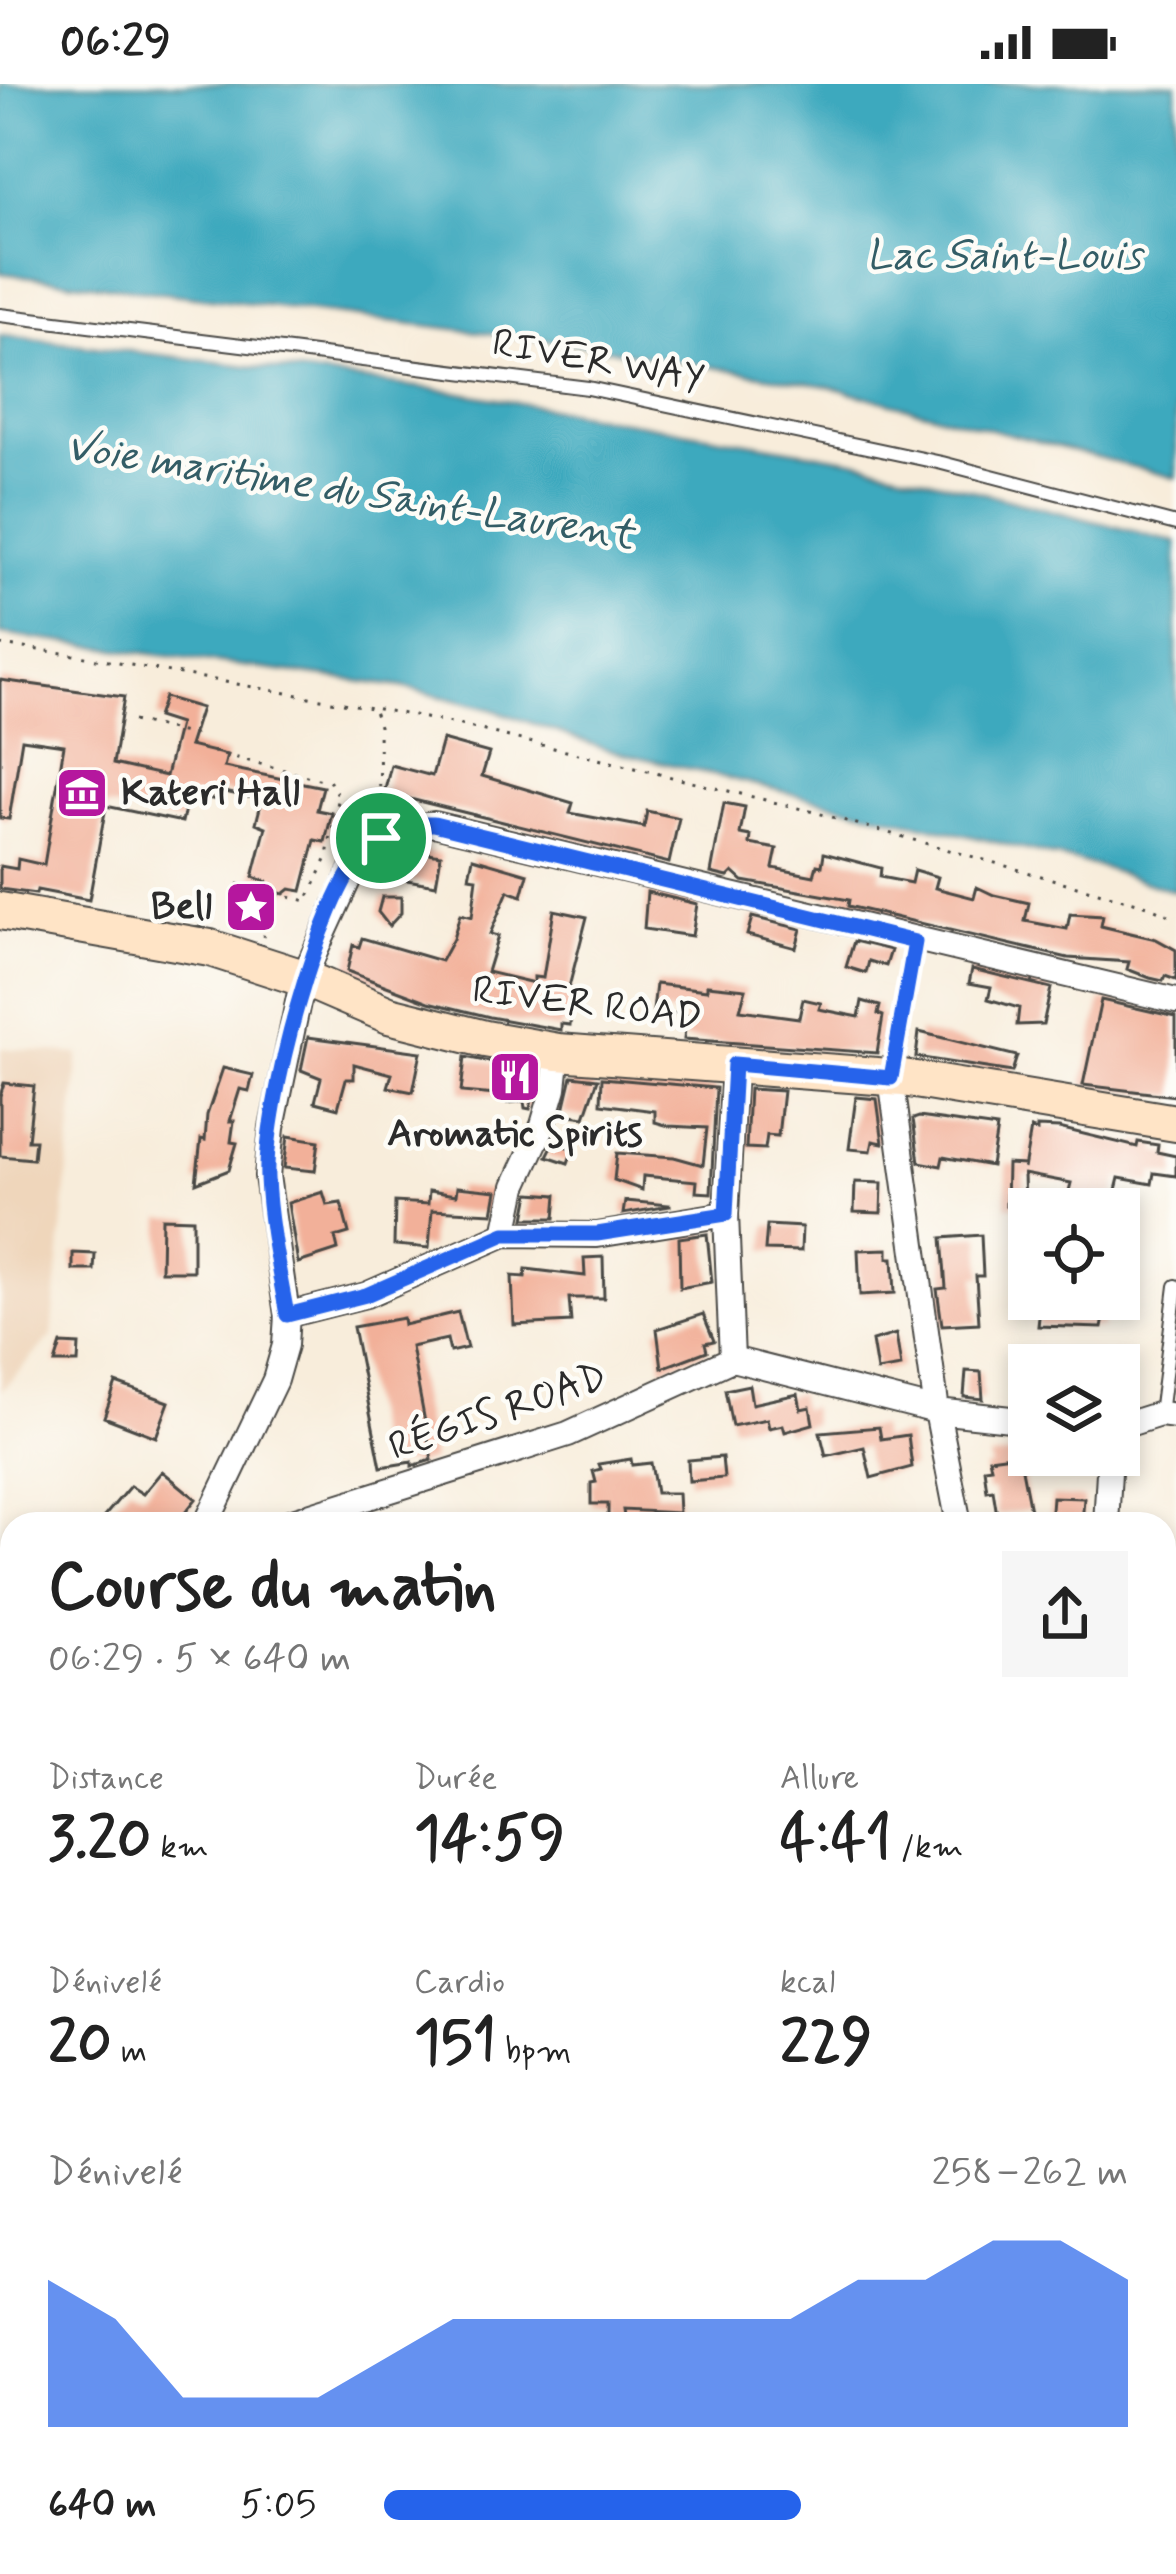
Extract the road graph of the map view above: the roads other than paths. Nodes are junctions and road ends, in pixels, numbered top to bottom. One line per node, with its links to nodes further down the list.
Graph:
1 (0, 315): 2 (lane, RIVER WAY)
2 (1176, 524)
3 (0, 911): 5 (street, RIVER ROAD)
4 (915, 942): 5 (street); 6 (street); 9 (lane)
5 (303, 978): 7 (street, RIVER ROAD); 14 (street)
6 (1176, 1001)
7 (558, 1052): 8 (street, RIVER ROAD); 12 (street)
8 (734, 1064): 9 (street, RIVER ROAD); 11 (street)
9 (891, 1078): 10 (street, RIVER ROAD); 16 (street)
10 (1176, 1123)
11 (726, 1214): 12 (street); 15 (street)
12 (505, 1234): 14 (street)
13 (1176, 1286): 17 (lane)
14 (287, 1315): 20 (street)
15 (733, 1359): 16 (street); 21 (street, RÉGIS ROAD)
16 (937, 1411): 18 (street); 22 (street)
17 (1168, 1415)
18 (1008, 1418)
19 (1109, 1476): 23 (street)
20 (212, 1512)
21 (322, 1512)
22 (957, 1512)
23 (1107, 1512)

